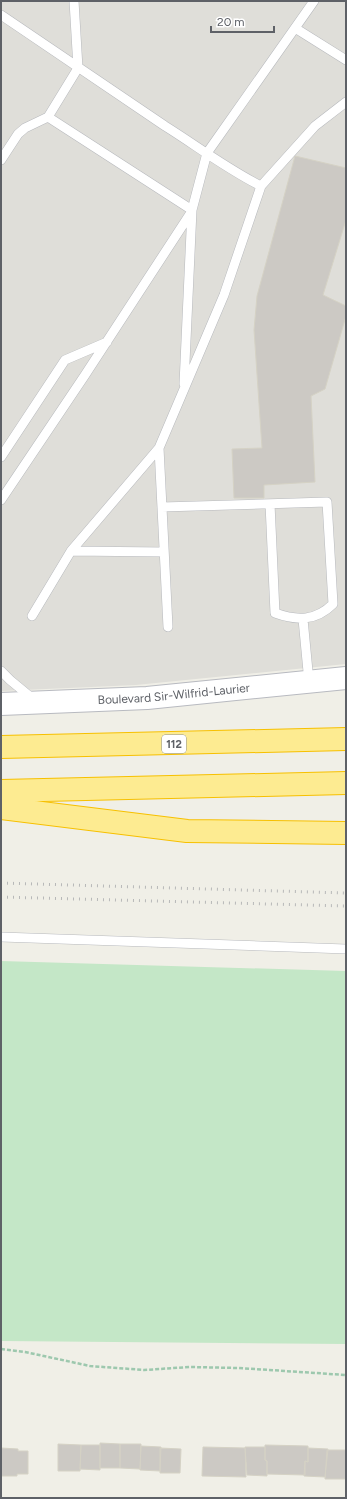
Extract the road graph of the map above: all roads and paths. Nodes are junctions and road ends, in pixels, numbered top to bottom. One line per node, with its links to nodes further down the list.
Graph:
1 (74, 1): 6 (lane)
2 (314, 1): 4 (lane)
3 (1, 15): 6 (lane)
4 (295, 28): 5 (lane); 9 (lane)
5 (346, 60)
6 (78, 68): 8 (lane); 9 (lane)
7 (346, 102): 11 (lane)
8 (48, 117): 10 (lane); 12 (lane)
9 (207, 153): 11 (lane); 12 (lane)
10 (1, 160)
11 (261, 186): 14 (lane)
12 (192, 210): 13 (lane); 14 (lane)
13 (107, 342): 16 (lane); 17 (lane)
14 (184, 390): 15 (lane)
15 (159, 448): 19 (lane); 20 (lane)
16 (1, 457)
17 (1, 500)
18 (270, 504): 19 (lane); 23 (lane); 23 (lane)
19 (162, 507): 21 (lane)
20 (72, 551): 21 (lane); 22 (lane)
21 (164, 552): 24 (lane)
22 (32, 616)
23 (303, 619): 27 (lane)
24 (168, 627)
25 (1, 671): 28 (lane)
26 (346, 678): 27 (street, Boulevard Sir-Wilfrid-Laurier)
27 (309, 682): 28 (street, Boulevard Sir-Wilfrid-Laurier)
28 (39, 703): 29 (street, Boulevard Sir-Wilfrid-Laurier)
29 (1, 704)
30 (346, 739): 31 (highway, 112)
31 (1, 748)
32 (346, 783): 33 (highway)
33 (1, 791)
34 (1, 808): 35 (highway)
35 (346, 833)
36 (1, 937): 37 (lane)
37 (346, 949)
38 (1, 1349): 39 (path)
39 (346, 1375)

